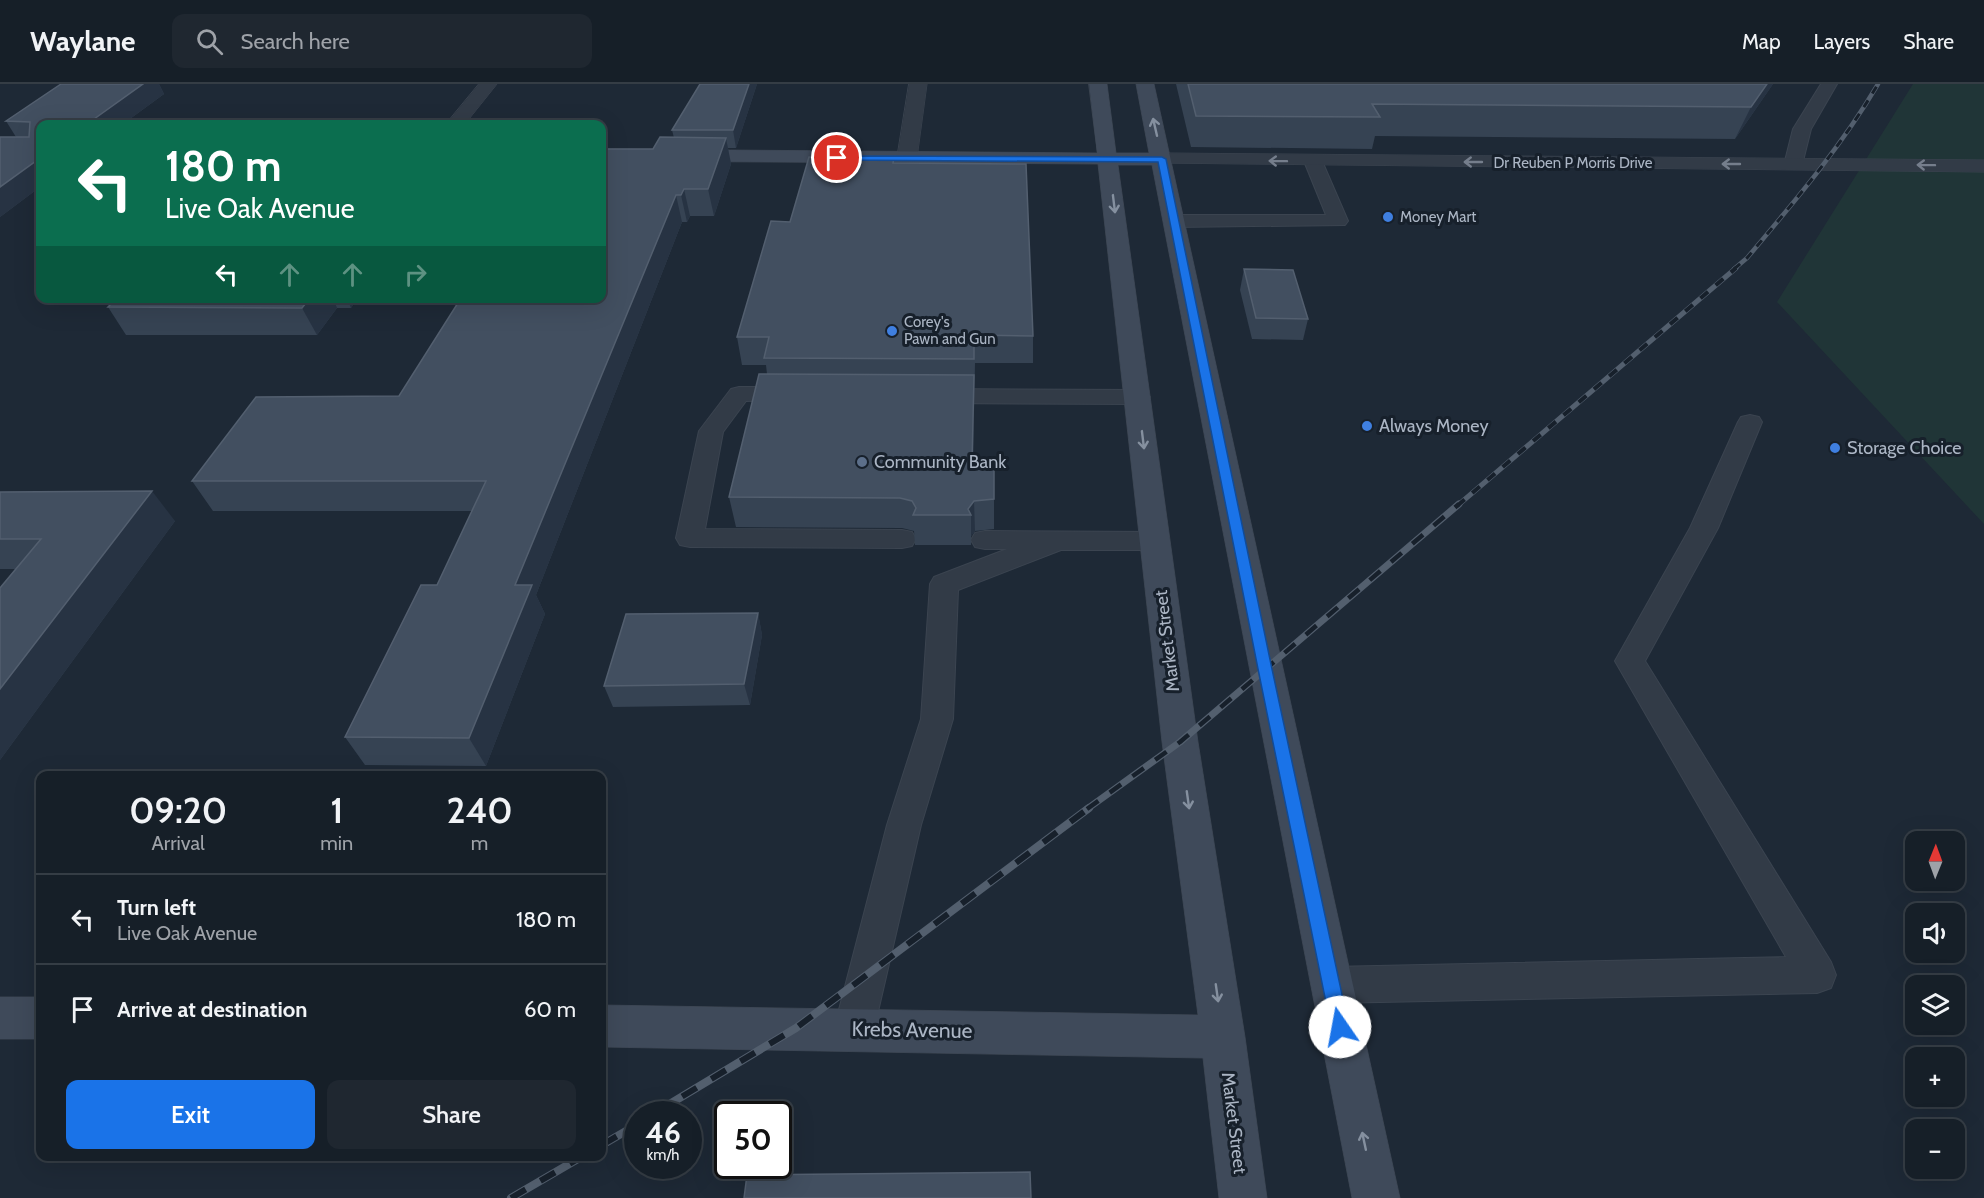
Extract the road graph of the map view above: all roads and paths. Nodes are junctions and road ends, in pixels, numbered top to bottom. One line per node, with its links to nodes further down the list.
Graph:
1 (489, 84): 6 (street)
2 (918, 84): 8 (street)
3 (1098, 84): 9 (main road, Market Street)
4 (1145, 84): 10 (main road, one-way to 4)
5 (1829, 84): 12 (lane)
6 (458, 120)
7 (606, 155): 8 (main road)
8 (907, 159): 9 (main road)
9 (1108, 159): 10 (main road); 17 (main road, Market Street, one-way to 17)
10 (1162, 159): 11 (street, Dr Reuben P Morris Drive, one-way to 10); 14 (main road)
11 (1313, 161): 12 (street, Dr Reuben P Morris Drive, one-way to 11); 14 (lane)
12 (1793, 165): 13 (street, Dr Reuben P Morris Drive, one-way to 12)
13 (1984, 166)
14 (1175, 221): 23 (main road)
15 (821, 394): 19 (lane)
16 (915, 395): 17 (lane)
17 (1138, 398): 22 (main road, Market Street, one-way to 22)
18 (1750, 422): 23 (lane)
19 (902, 539)
20 (985, 540): 21 (lane)
21 (1060, 540): 22 (lane); 27 (lane)
22 (1155, 541): 28 (main road, Market Street, one-way to 28)
23 (1331, 985): 30 (main road, one-way to 23)
24 (0, 1018): 25 (main road)
25 (36, 1018)
26 (606, 1026): 27 (main road, Krebs Avenue)
27 (854, 1029): 28 (main road, Krebs Avenue)
28 (1223, 1037): 29 (main road, Market Street)
29 (1243, 1198)
30 (1376, 1198)

